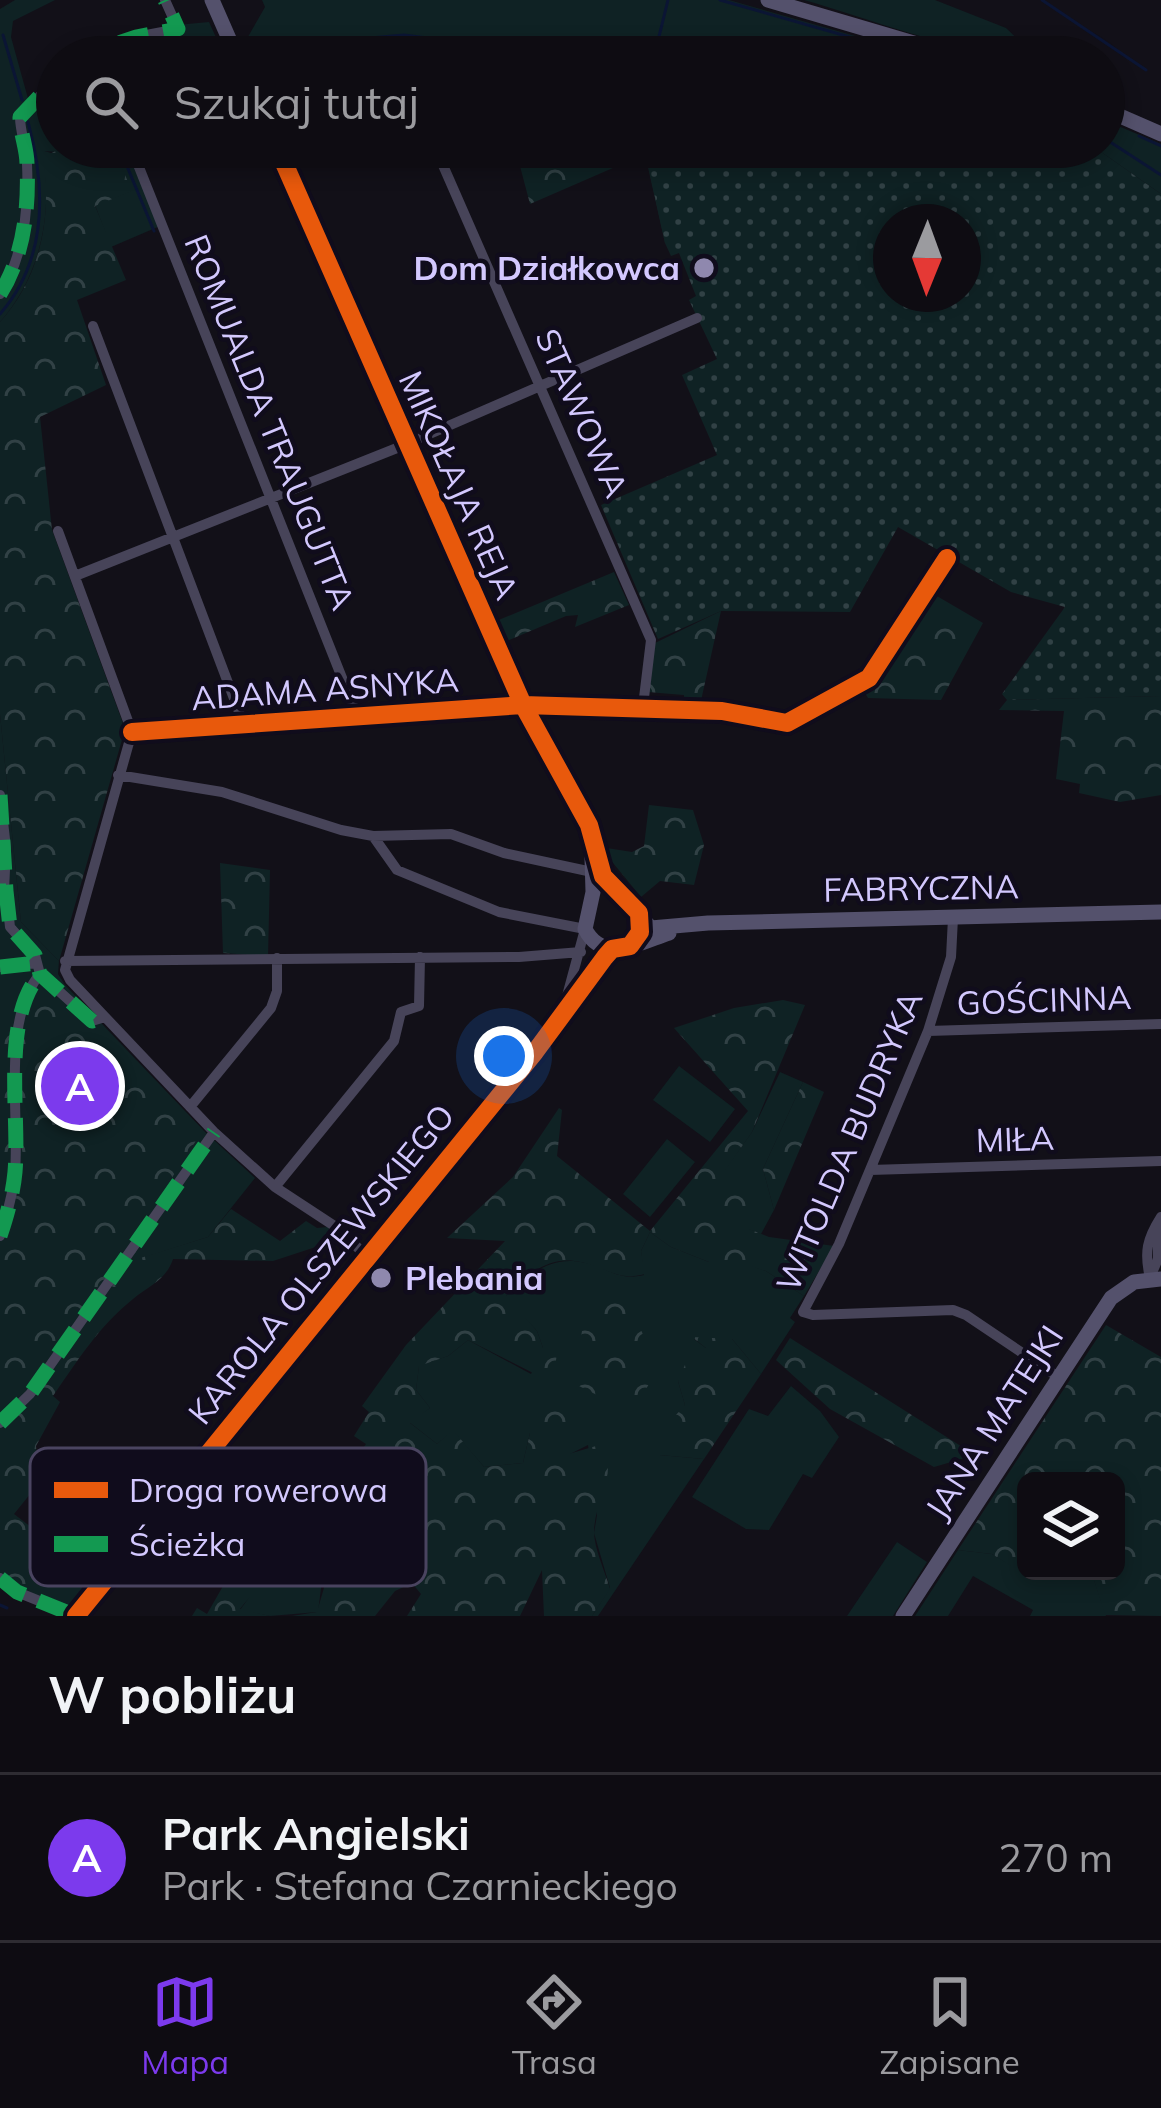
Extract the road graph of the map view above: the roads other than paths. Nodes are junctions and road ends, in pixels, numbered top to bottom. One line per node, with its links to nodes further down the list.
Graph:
1 (165, 0): 4 (street)
2 (212, 0): 5 (street)
3 (768, 0): 6 (street)
4 (145, 36)
5 (228, 36)
6 (890, 36)
7 (36, 100): 13 (street)
8 (1125, 118): 9 (street)
9 (1161, 134)
10 (139, 168): 18 (street, ROMUALDA TRAUGUTTA)
11 (286, 168): 17 (street, MIKOŁAJA REJA)
12 (445, 168): 16 (street, STAWOWA)
13 (0, 294)
14 (697, 318): 16 (street)
15 (93, 326): 20 (street)
16 (540, 384): 17 (street); 26 (street, STAWOWA)
17 (408, 443): 18 (street); 25 (street, MIKOŁAJA REJA)
18 (272, 498): 20 (street); 27 (street, ROMUALDA TRAUGUTTA)
19 (58, 531): 22 (street)
20 (172, 536): 22 (street); 28 (street)
21 (947, 557): 23 (street, ADAMA ASNYKA)
22 (74, 576): 29 (street)
23 (852, 689): 24 (street); 26 (street, ADAMA ASNYKA)
24 (860, 702)
25 (524, 705): 26 (street, ADAMA ASNYKA); 27 (street, ADAMA ASNYKA); 33 (street, MIKOŁAJA REJA)
26 (643, 706)
27 (358, 718): 28 (street, ADAMA ASNYKA)
28 (244, 725): 29 (street, ADAMA ASNYKA)
29 (132, 732): 30 (street)
30 (118, 775): 32 (street); 47 (street)
31 (0, 795): 34 (street)
32 (373, 836): 33 (street); 41 (street)
33 (597, 874): 35 (street); 36 (street)
34 (3, 891): 49 (street)
35 (620, 895): 36 (street); 37 (street)
36 (588, 905): 41 (street)
37 (639, 913): 40 (street, FABRYCZNA); 42 (street)
38 (1161, 913): 39 (street, FABRYCZNA)
39 (952, 917): 40 (street, FABRYCZNA); 53 (street, WITOLDA BUDRYKA)
40 (683, 927): 42 (street, FABRYCZNA)
41 (585, 929): 43 (street); 44 (street, KAROLA OLSZEWSKIEGO)
42 (630, 946): 43 (street)
43 (612, 950): 50 (street, KAROLA OLSZEWSKIEGO)
44 (581, 952): 45 (street); 50 (street, KAROLA OLSZEWSKIEGO)
45 (421, 957): 46 (street); 58 (street)
46 (277, 958): 47 (street); 54 (street)
47 (65, 961): 51 (street)
48 (0, 967): 49 (street)
49 (38, 969): 51 (street); 60 (street)
50 (562, 1016): 61 (street, KAROLA OLSZEWSKIEGO)
51 (105, 1017): 54 (street)
52 (1161, 1024): 53 (street, GOŚCINNA)
53 (928, 1031): 57 (street, WITOLDA BUDRYKA)
54 (190, 1107): 55 (street)
55 (214, 1132): 58 (street); 64 (street)
56 (1161, 1161): 57 (street, MIŁA)
57 (870, 1170): 63 (street, WITOLDA BUDRYKA)
58 (275, 1187): 61 (street)
59 (1161, 1217): 62 (street, JANA MATEJKI)
60 (0, 1236)
61 (366, 1256): 65 (street, KAROLA OLSZEWSKIEGO)
62 (1156, 1279): 63 (street, JANA MATEJKI)
63 (1058, 1377): 69 (street, JANA MATEJKI)
64 (0, 1423)
65 (209, 1448)
66 (0, 1578): 68 (street)
67 (96, 1586): 68 (street, KAROLA OLSZEWSKIEGO)
68 (72, 1615)
69 (903, 1616)

